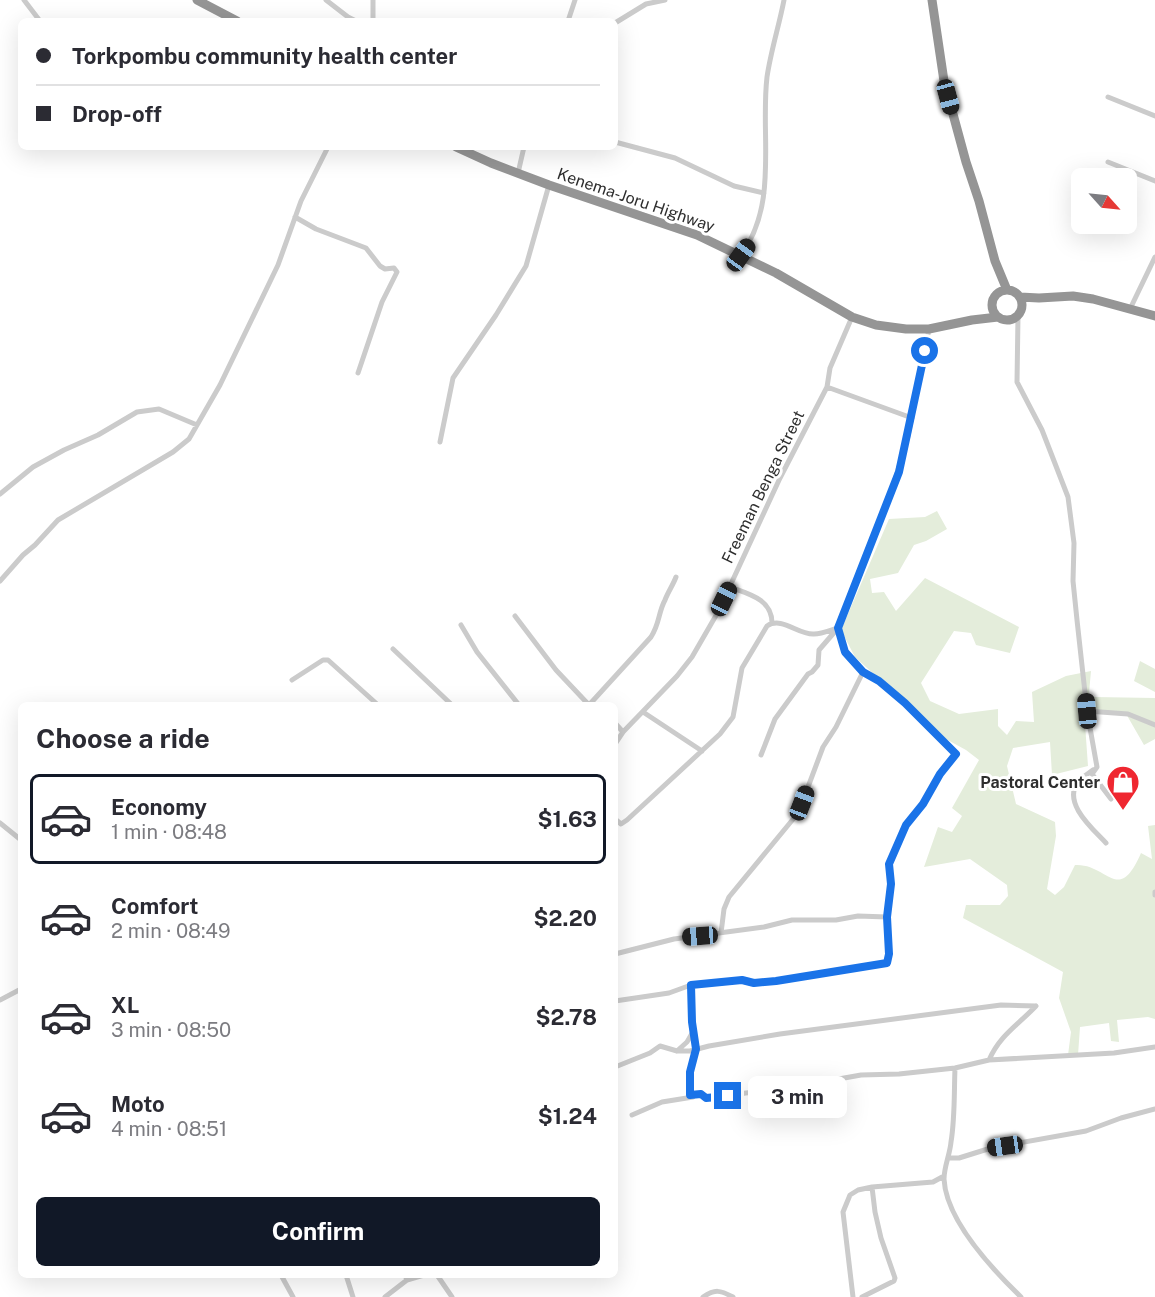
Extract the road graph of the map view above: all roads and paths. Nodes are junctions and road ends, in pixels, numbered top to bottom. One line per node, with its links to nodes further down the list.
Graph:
1 (24, 0): 9 (street)
2 (197, 0): 10 (highway)
3 (326, 0): 11 (street)
4 (373, 0): 12 (street)
5 (575, 0): 13 (street)
6 (665, 0): 14 (street)
7 (784, 0): 25 (street)
8 (932, 0): 29 (highway)
9 (38, 18)
10 (231, 18)
11 (350, 18)
12 (373, 18)
13 (569, 18)
14 (618, 21)
15 (1108, 97): 16 (street)
16 (1155, 116)
17 (618, 142): 25 (street)
18 (327, 150): 26 (street)
19 (462, 150): 22 (highway, Kenema-Joru Highway)
20 (523, 150): 22 (street)
21 (1108, 162): 23 (street)
22 (518, 173): 24 (highway, Kenema-Joru Highway)
23 (1155, 181)
24 (549, 185): 27 (highway, Kenema-Joru Highway); 44 (street)
25 (764, 193): 27 (street)
26 (295, 218): 40 (street); 43 (street)
27 (741, 255): 37 (highway, Kenema-Joru Highway)
28 (1155, 257): 33 (street)
29 (1003, 291): 30 (highway); 32 (highway)
30 (1020, 297): 31 (highway); 34 (highway)
31 (1039, 298): 33 (highway); 34 (highway)
32 (992, 306): 35 (highway); 38 (highway, Kenema-Joru Highway)
33 (1130, 309): 36 (highway)
34 (1020, 313): 35 (highway); 61 (street)
35 (998, 316): 38 (highway, Kenema-Joru Highway)
36 (1155, 316)
37 (852, 317): 39 (highway, Kenema-Joru Highway); 41 (street, Freeman Benga Street)
38 (972, 320): 39 (highway, Kenema-Joru Highway)
39 (929, 329): 42 (street)
40 (357, 373)
41 (827, 387): 42 (street); 48 (street, Freeman Benga Street)
42 (912, 418): 52 (street)
43 (196, 426): 45 (street); 47 (street)
44 (440, 442)
45 (0, 494)
46 (676, 577): 60 (street)
47 (0, 581)
48 (730, 587): 50 (street); 62 (street, Freeman Benga Street)
49 (515, 616): 59 (street)
50 (772, 623): 52 (street); 67 (street)
51 (461, 625): 58 (street)
52 (838, 628): 54 (street); 68 (street)
53 (393, 649): 57 (street)
54 (863, 672): 77 (street); 78 (street)
55 (292, 680): 56 (street)
56 (375, 702)
57 (449, 702)
58 (517, 702)
59 (586, 702)
60 (592, 702)
61 (1087, 711): 63 (street); 69 (street)
62 (643, 712): 65 (street, Freeman Benga Street); 67 (street)
63 (1155, 725)
64 (618, 726): 65 (street)
65 (623, 732): 66 (street, Freeman Benga Street)
66 (618, 740)
67 (702, 751): 73 (street)
68 (761, 755)
69 (1097, 768): 70 (street); 76 (street)
70 (1111, 799)
71 (618, 822): 73 (street)
72 (0, 823): 75 (street)
73 (621, 824): 74 (street)
74 (618, 827)
75 (18, 838)
76 (1106, 843)
77 (887, 917): 78 (street); 80 (street)
78 (720, 933): 79 (street)
79 (618, 953)
80 (691, 985): 83 (street); 84 (street)
81 (18, 991): 82 (street)
82 (0, 1000)
83 (618, 1002)
84 (694, 1030): 86 (street); 87 (street)
85 (1155, 1047): 88 (street)
86 (696, 1049): 87 (street); 88 (street); 91 (street)
87 (678, 1051): 89 (street)
88 (989, 1060): 90 (street)
89 (618, 1066)
90 (955, 1068): 91 (street); 94 (street)
91 (702, 1096): 93 (street)
92 (1155, 1109): 94 (street)
93 (632, 1115)
94 (949, 1158): 95 (street)
95 (944, 1176): 96 (street); 109 (street)
96 (872, 1187): 107 (street); 108 (street)
97 (282, 1278): 102 (street)
98 (347, 1278): 103 (street)
99 (406, 1278): 101 (street)
100 (440, 1278): 104 (street)
101 (388, 1296)
102 (292, 1297)
103 (353, 1297)
104 (452, 1297)
105 (703, 1297): 106 (street)
106 (733, 1297)
107 (853, 1297)
108 (862, 1297)
109 (1021, 1297)

